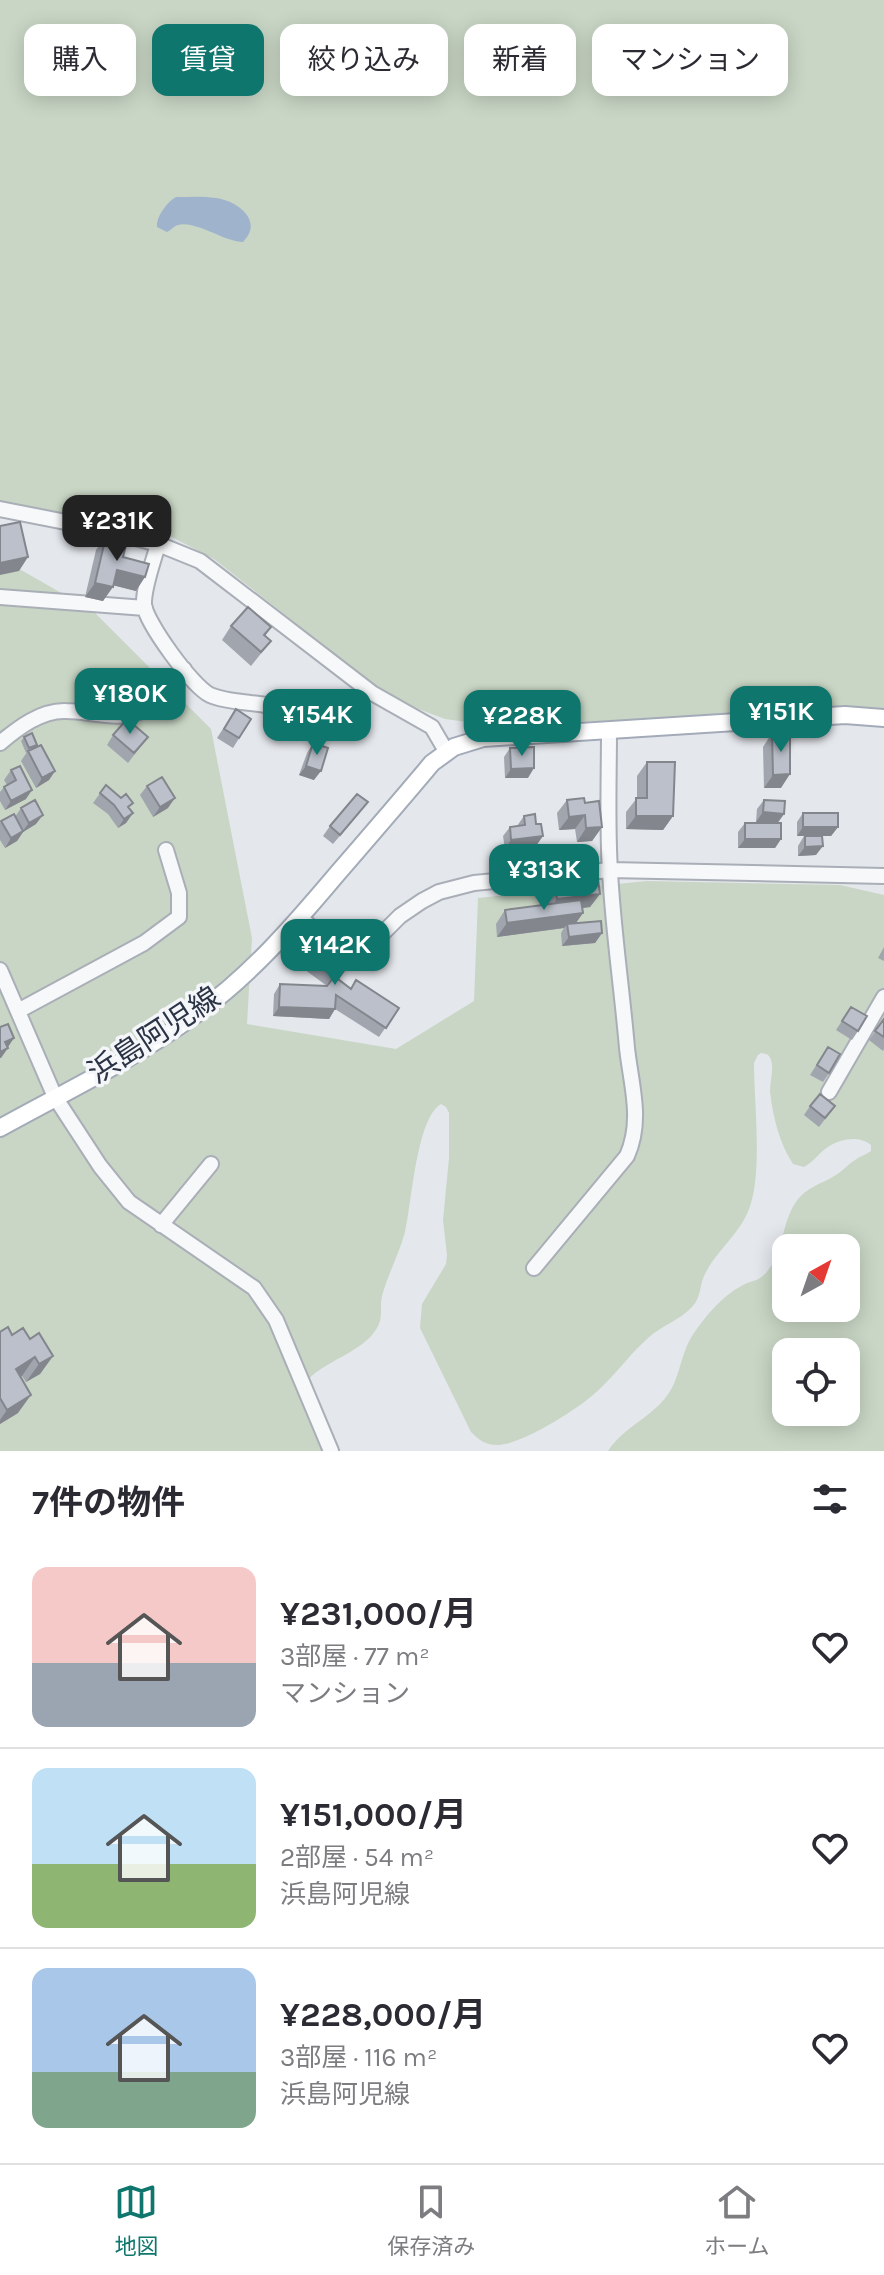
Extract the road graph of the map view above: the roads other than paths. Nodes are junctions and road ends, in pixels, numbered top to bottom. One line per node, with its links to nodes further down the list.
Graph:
1 (0, 509): 2 (street)
2 (158, 544): 4 (street); 10 (street)
3 (0, 597): 4 (street)
4 (145, 608): 5 (street)
5 (184, 669): 6 (street); 9 (street)
6 (266, 705)
7 (884, 718): 8 (main road, 浜島阿児線)
8 (609, 730): 10 (main road, 浜島阿児線); 12 (street)
9 (0, 743)
10 (446, 751): 14 (main road, 浜島阿児線)
11 (166, 850): 17 (street)
12 (610, 870): 13 (street); 14 (street); 23 (street)
13 (884, 876)
14 (300, 918): 19 (main road, 浜島阿児線)
15 (0, 970): 17 (street)
16 (884, 997): 18 (street)
17 (18, 1011): 19 (street)
18 (829, 1092)
19 (55, 1097): 20 (main road, 浜島阿児線); 22 (street)
20 (0, 1128)
21 (211, 1164): 22 (street)
22 (161, 1225): 24 (street)
23 (534, 1268)
24 (331, 1451)

